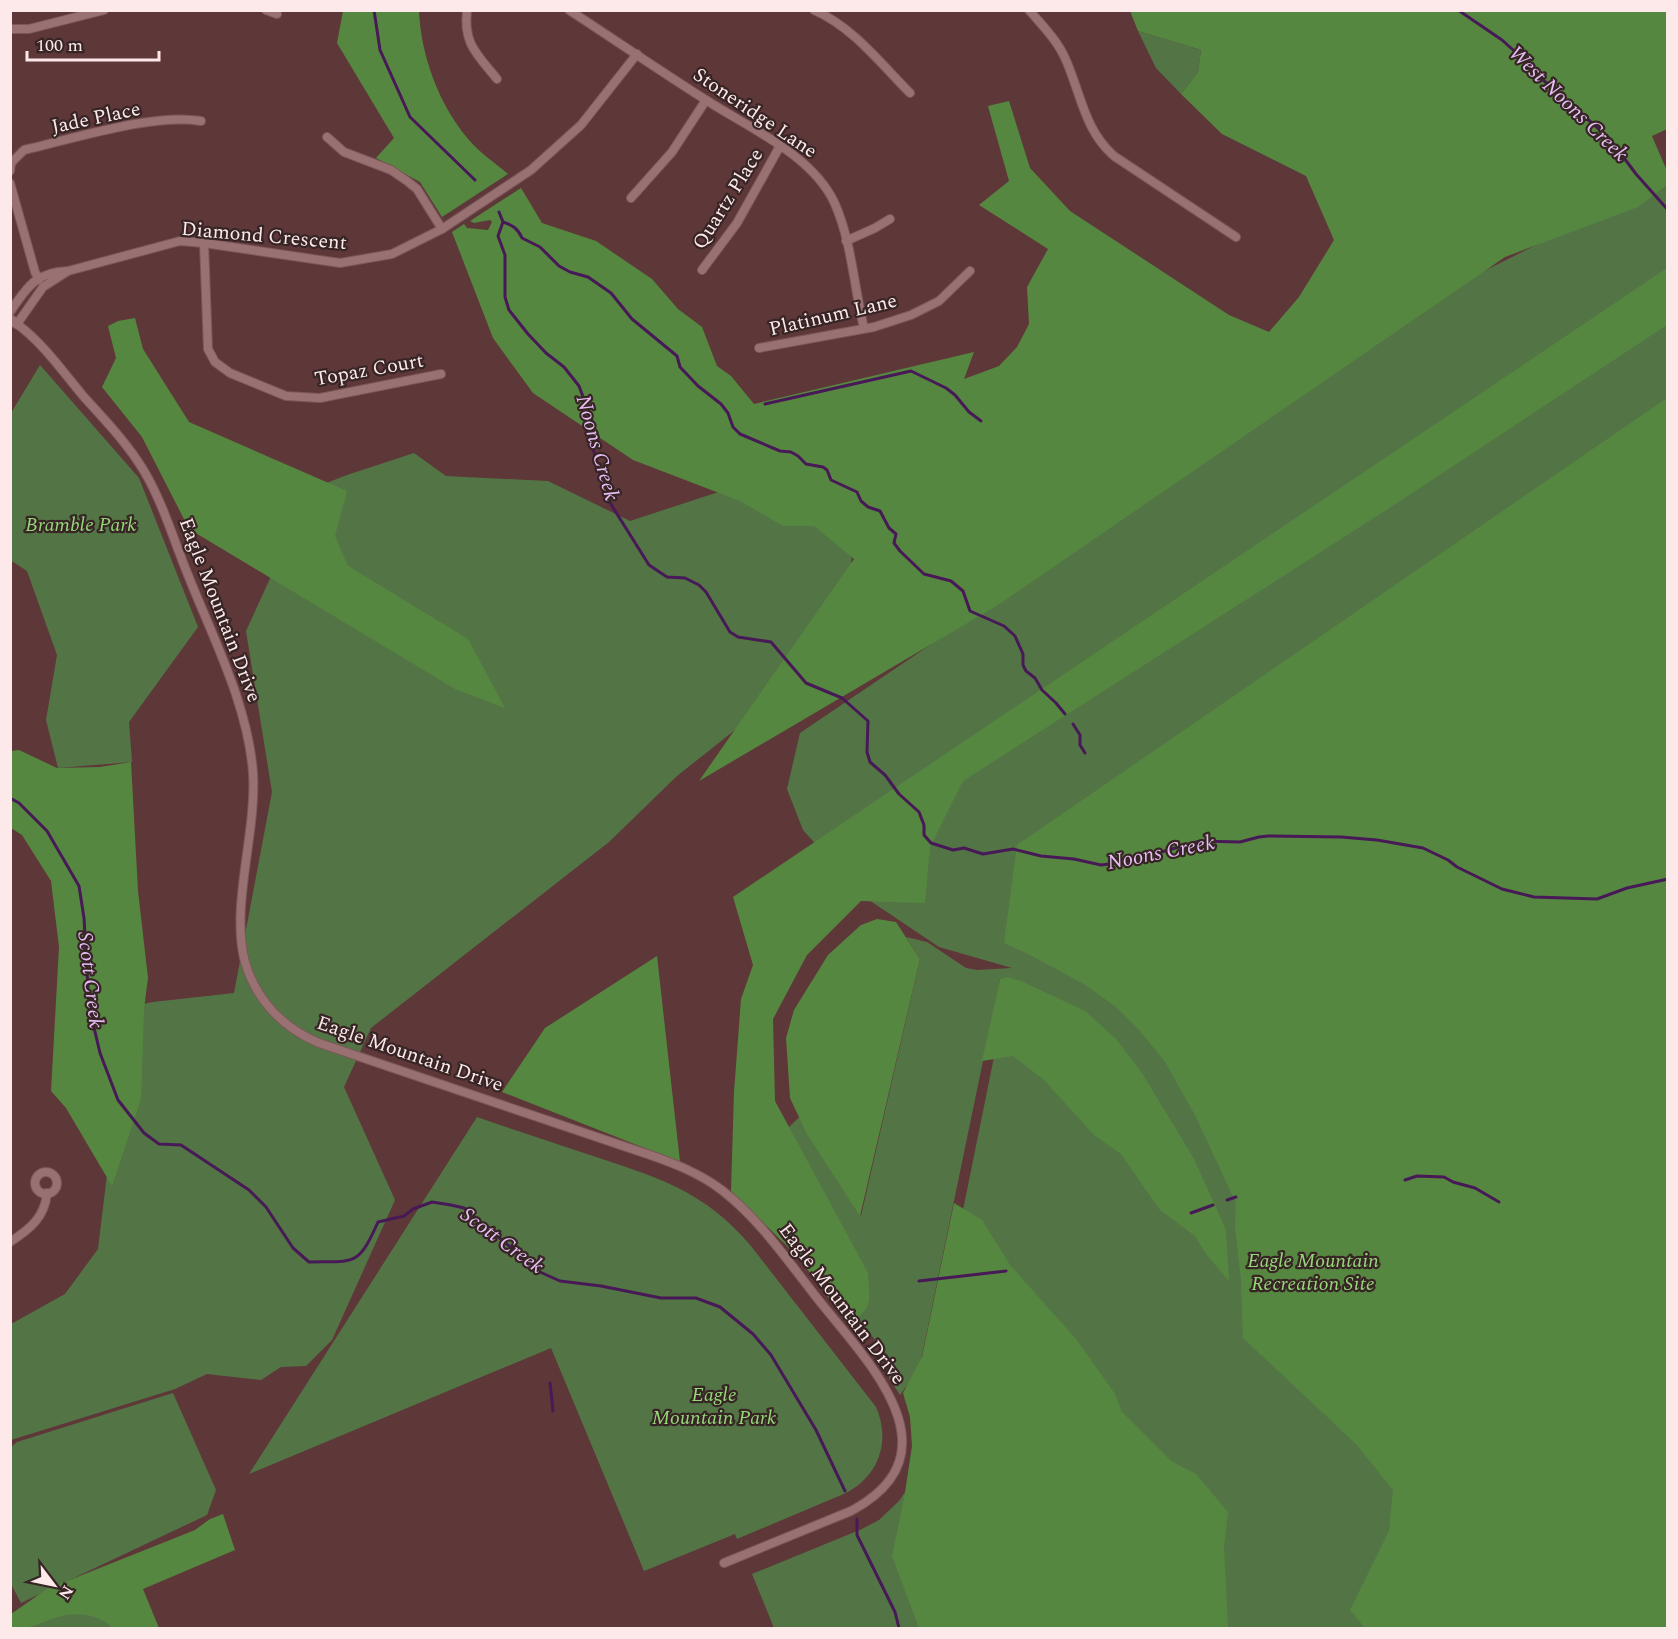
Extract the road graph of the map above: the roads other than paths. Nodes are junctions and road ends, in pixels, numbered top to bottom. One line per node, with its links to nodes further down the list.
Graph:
1 (104, 10): 8 (street)
2 (266, 10): 7 (street)
3 (467, 10): 10 (street)
4 (569, 10): 9 (street, Stoneridge Lane)
5 (814, 10): 11 (street)
6 (1029, 10): 21 (street)
7 (277, 14)
8 (10, 29)
9 (637, 54): 12 (street, Stoneridge Lane); 20 (street, Diamond Crescent)
10 (497, 79)
11 (910, 93)
12 (706, 100): 15 (street, Stoneridge Lane); 18 (street)
13 (201, 121): 16 (street, Jade Place)
14 (327, 137): 20 (street)
15 (780, 146): 22 (street, Stoneridge Lane); 24 (street, Quartz Place)
16 (10, 171)
17 (10, 183): 27 (street)
18 (631, 198)
19 (890, 219): 22 (street)
20 (442, 229): 23 (street, Diamond Crescent)
21 (1236, 237)
22 (846, 241): 31 (street, Stoneridge Lane)
23 (204, 243): 25 (street, Diamond Crescent); 33 (street, Topaz Court)
24 (702, 270)
25 (68, 271): 27 (street, Diamond Crescent); 28 (street, Diamond Crescent)
26 (970, 271): 31 (street, Platinum Lane)
27 (38, 278): 28 (street); 29 (street)
28 (43, 287): 30 (street, Diamond Crescent)
29 (10, 312)
30 (14, 322): 36 (street, Eagle Mountain Drive)
31 (864, 328): 32 (street, Platinum Lane)
32 (759, 348)
33 (441, 374)
34 (47, 1193): 35 (street)
35 (10, 1242)
36 (724, 1563)

